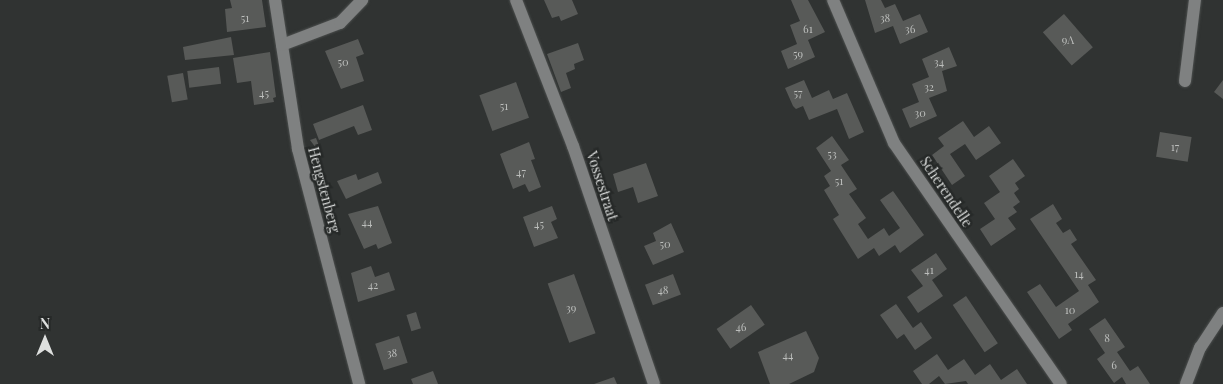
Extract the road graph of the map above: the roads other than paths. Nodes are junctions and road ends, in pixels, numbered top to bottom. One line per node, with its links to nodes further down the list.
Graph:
1 (275, 0): 6 (street, Hengstenberg)
2 (362, 0): 6 (street)
3 (516, 0): 10 (street, Vossestraat)
4 (834, 0): 11 (street, Scherendelle)
5 (1195, 0): 7 (street)
6 (282, 45): 9 (street, Hengstenberg)
7 (1185, 81)
8 (1223, 313): 12 (street)
9 (359, 384)
10 (654, 384)
11 (1062, 384)
12 (1186, 384)

